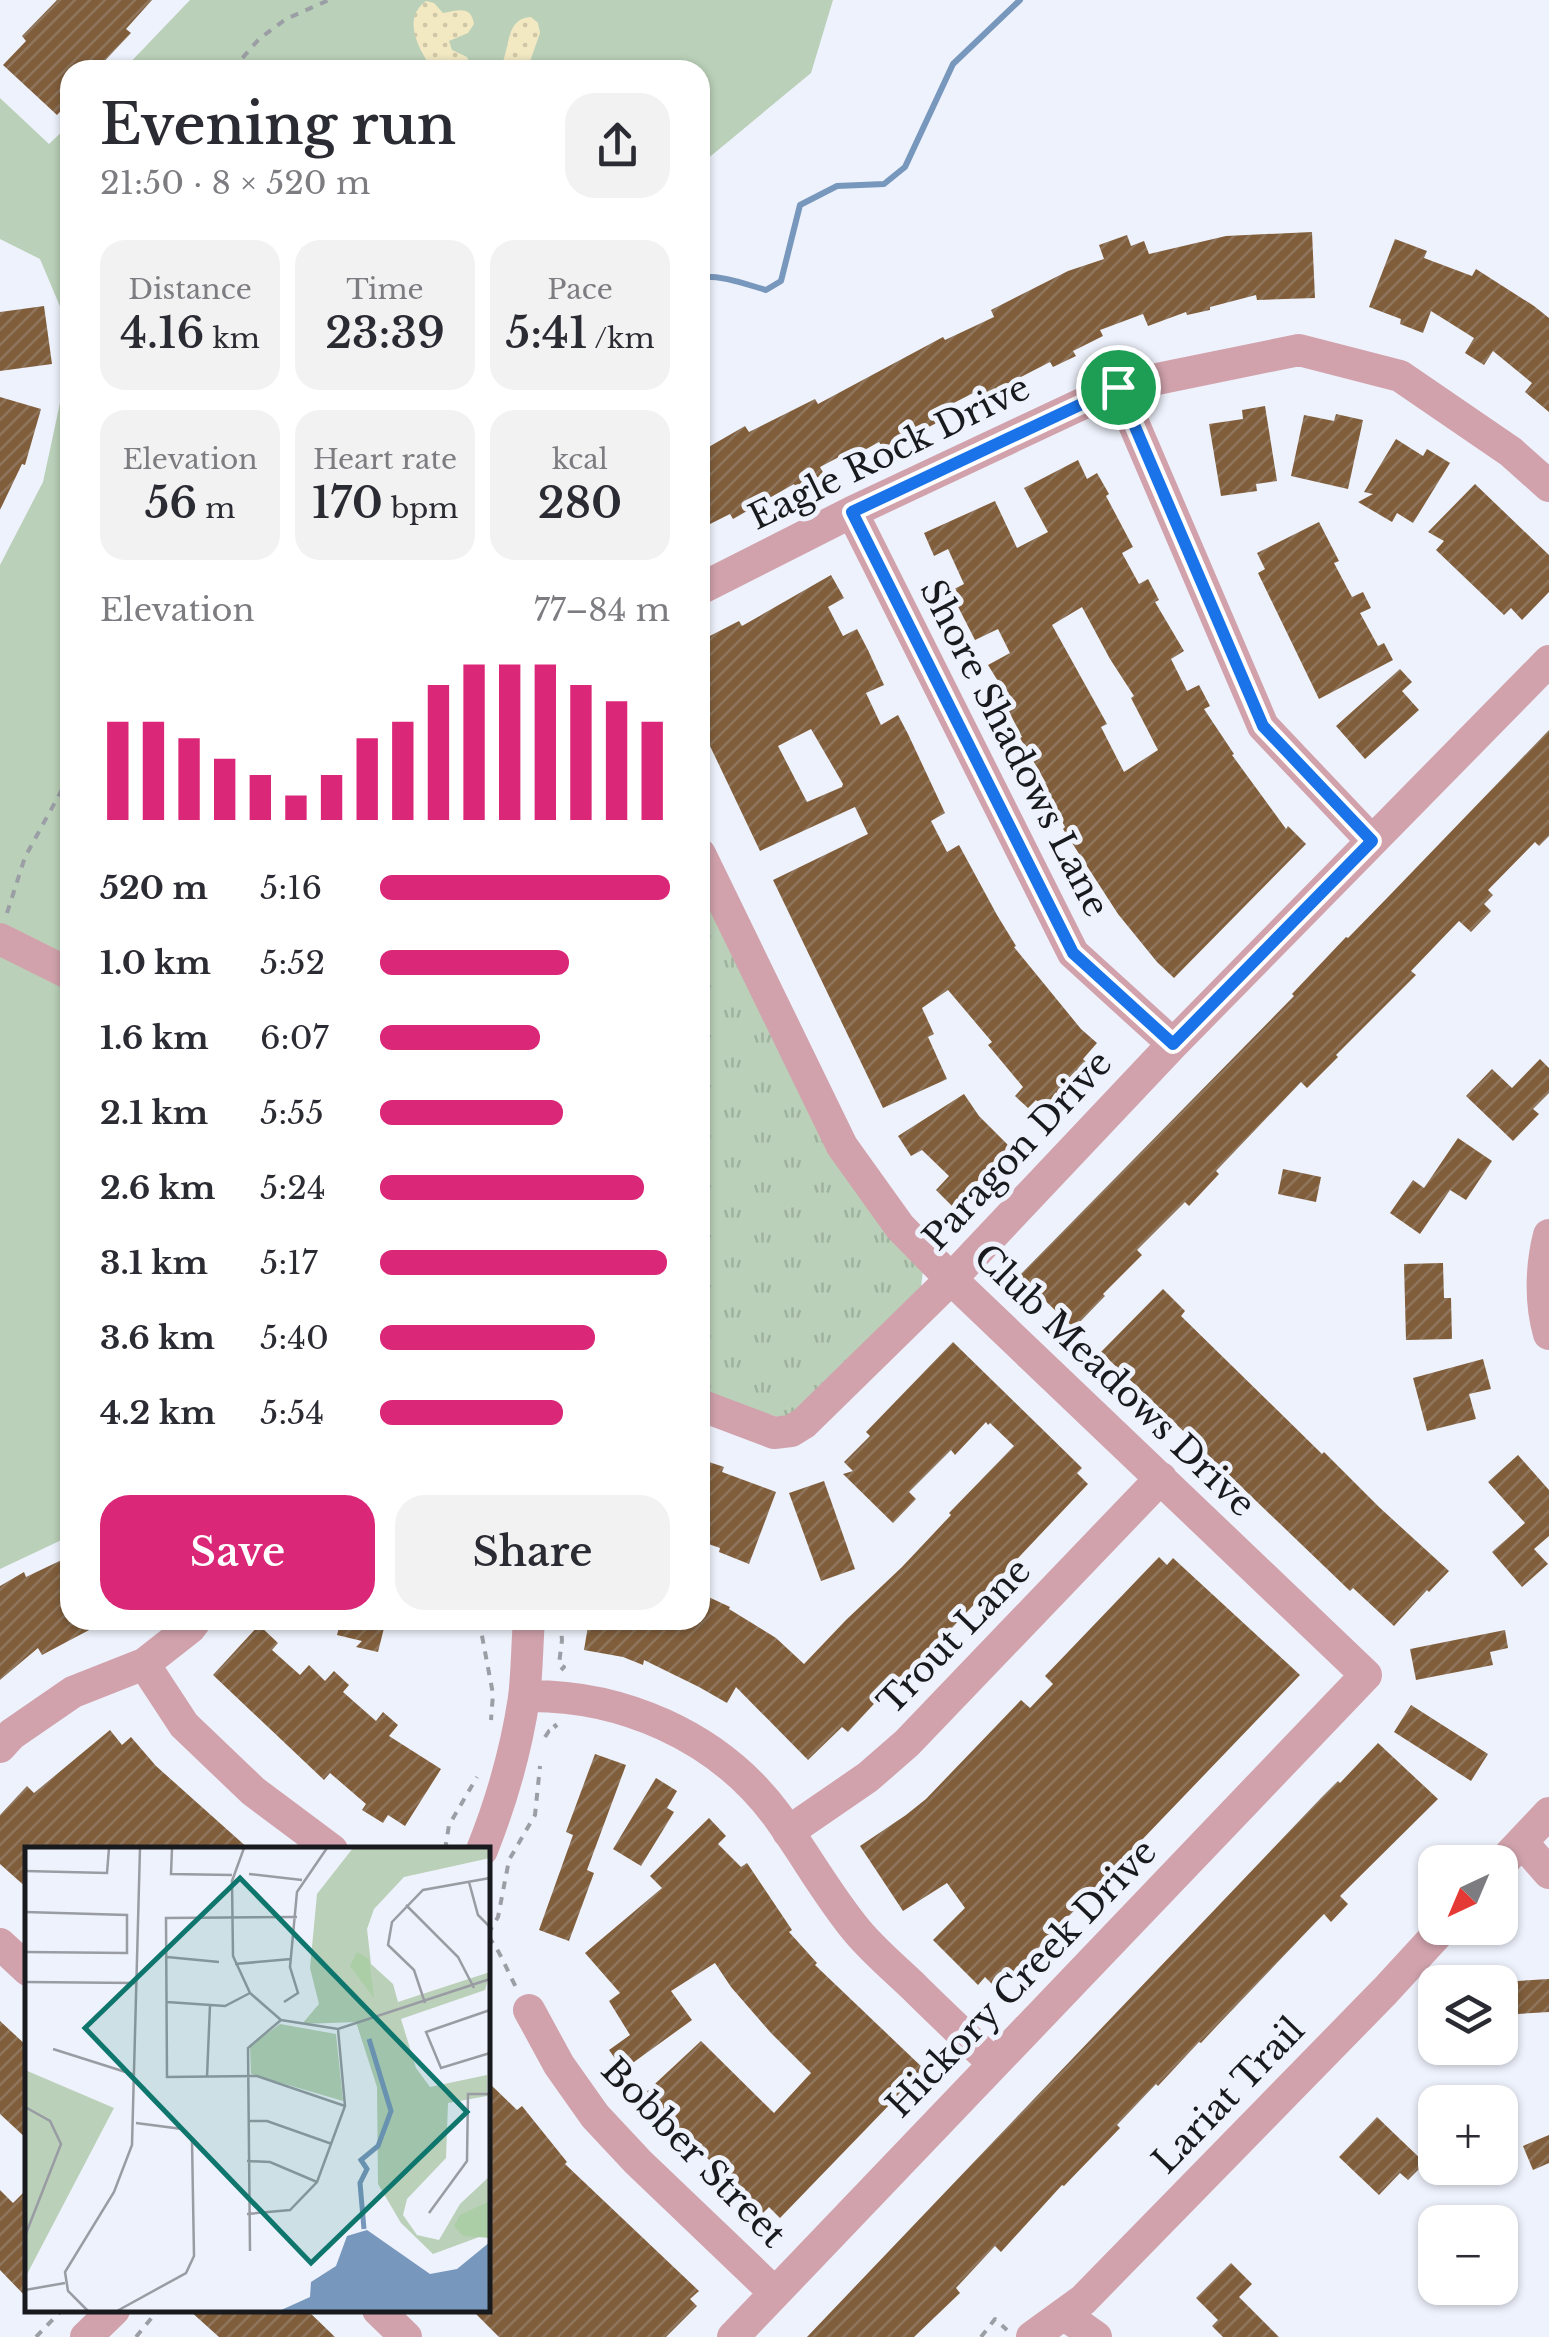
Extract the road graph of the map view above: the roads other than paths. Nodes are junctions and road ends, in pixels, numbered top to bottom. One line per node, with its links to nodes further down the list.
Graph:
1 (1118, 387): 2 (street, Eagle Rock Drive); 3 (street, Eagle Rock Drive); 6 (street)
2 (1549, 486)
3 (852, 512): 4 (street, Eagle Rock Drive); 10 (street, Shore Shadows Lane)
4 (710, 584)
5 (1549, 661): 6 (street, Paragon Drive)
6 (1372, 841): 10 (street, Paragon Drive)
7 (710, 875): 12 (street, Club Meadows Drive)
8 (3, 931): 9 (street)
9 (60, 968)
10 (1173, 1044): 12 (street, Paragon Drive)
11 (1549, 1235): 13 (street)
12 (951, 1279): 14 (street, Paragon Drive); 15 (street, Club Meadows Drive)
13 (1549, 1334)
14 (710, 1409)
15 (1161, 1478): 19 (street, Club Meadows Drive); 23 (street, Trout Lane)
16 (187, 1630): 18 (street)
17 (528, 1630): 20 (street)
18 (144, 1664): 21 (street); 24 (street)
19 (1366, 1675): 33 (street, Hickory Creek Drive)
20 (524, 1696): 23 (street); 25 (street)
21 (0, 1748)
22 (1549, 1814): 26 (street)
23 (788, 1832): 33 (street)
24 (328, 1847)
25 (483, 1847)
26 (1518, 1847)
27 (1518, 1858): 28 (street)
28 (1549, 1873)
29 (0, 1944): 31 (street)
30 (1427, 1945): 37 (street, Lariat Trail)
31 (25, 1967)
32 (529, 2010): 34 (street, Bobber Street)
33 (994, 2064): 34 (street, Hickory Creek Drive)
34 (775, 2293): 40 (street, Hickory Creek Drive)
35 (112, 2312): 38 (street)
36 (380, 2312): 39 (street)
37 (1065, 2314): 41 (street, Lariat Trail); 42 (street)
38 (86, 2337)
39 (406, 2337)
40 (734, 2337)
41 (1032, 2337)
42 (1096, 2337)

